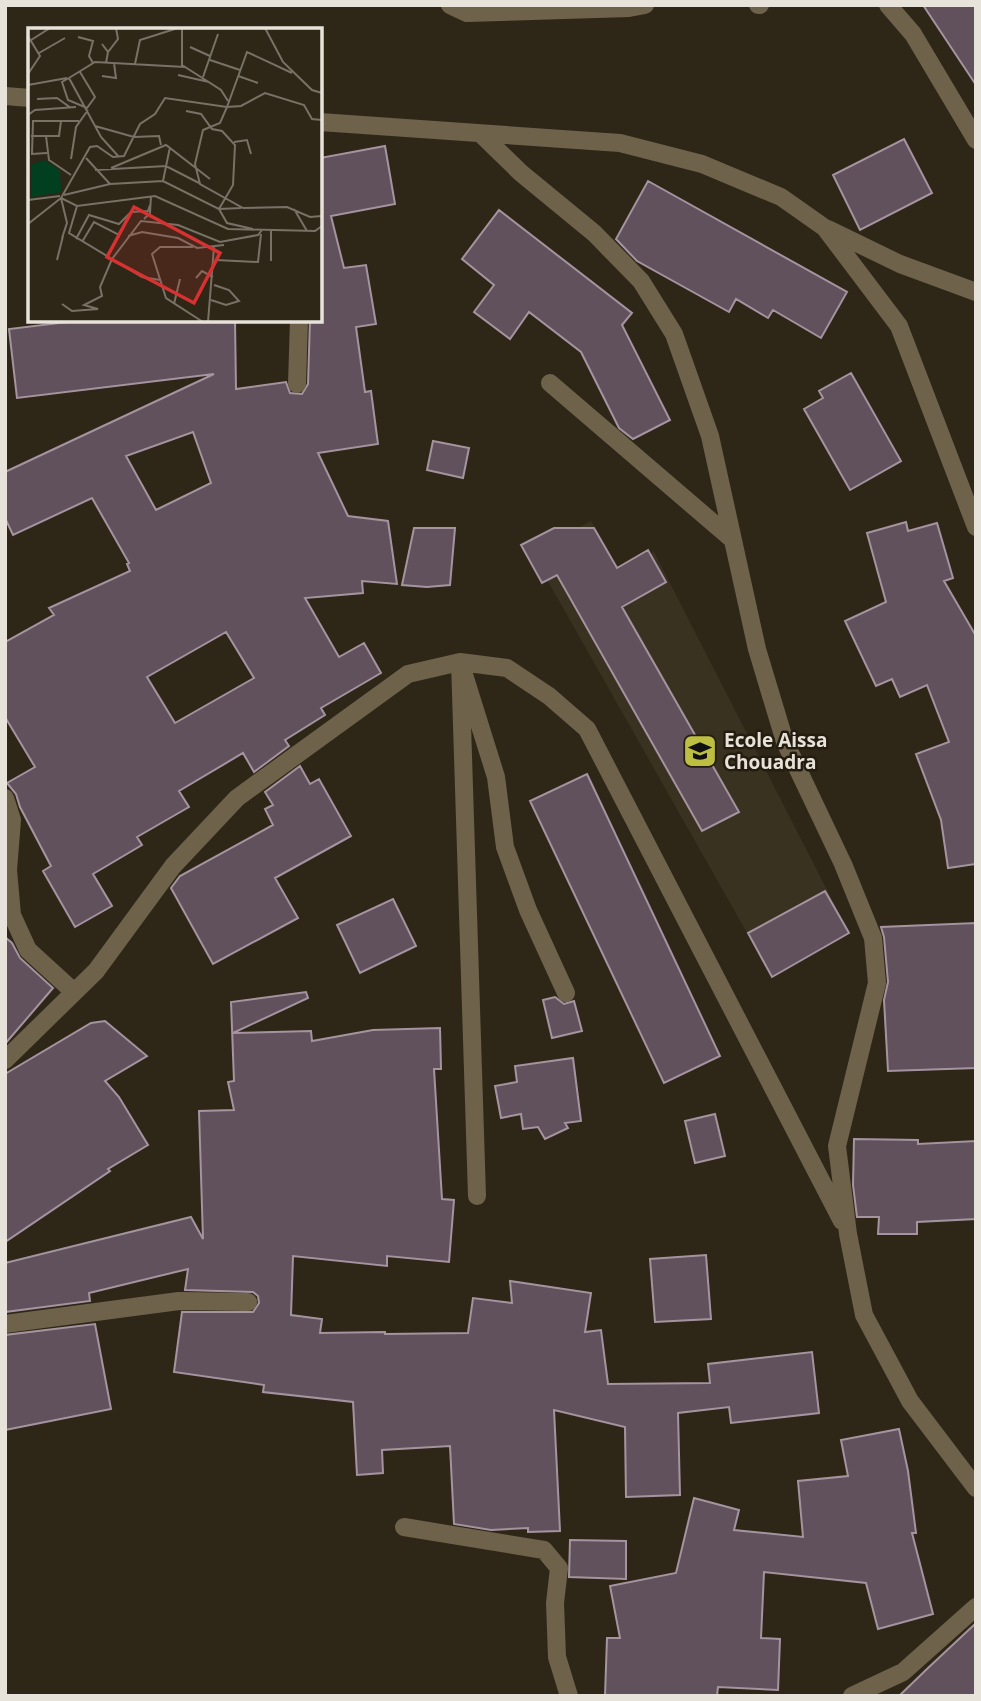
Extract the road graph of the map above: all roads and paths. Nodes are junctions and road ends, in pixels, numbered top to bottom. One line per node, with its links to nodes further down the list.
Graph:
1 (450, 5): 2 (street)
2 (645, 5)
3 (888, 5): 8 (street)
4 (5, 96): 5 (street)
5 (28, 98)
6 (322, 122): 7 (street)
7 (481, 134): 9 (street); 15 (street)
8 (976, 140)
9 (825, 228): 10 (street); 14 (street)
10 (976, 292)
11 (299, 322): 13 (street)
12 (550, 383): 15 (street)
13 (298, 384)
14 (976, 527)
15 (733, 540): 22 (street)
16 (460, 662): 18 (street); 19 (street); 21 (street); 22 (street)
17 (5, 798): 18 (street)
18 (74, 992): 20 (street)
19 (566, 993)
20 (5, 1060)
21 (477, 1196)
22 (848, 1234): 25 (street)
23 (248, 1302): 24 (street)
24 (5, 1324)
25 (976, 1488)
26 (404, 1527): 28 (street)
27 (976, 1606): 29 (street)
28 (569, 1696)
29 (852, 1696)

